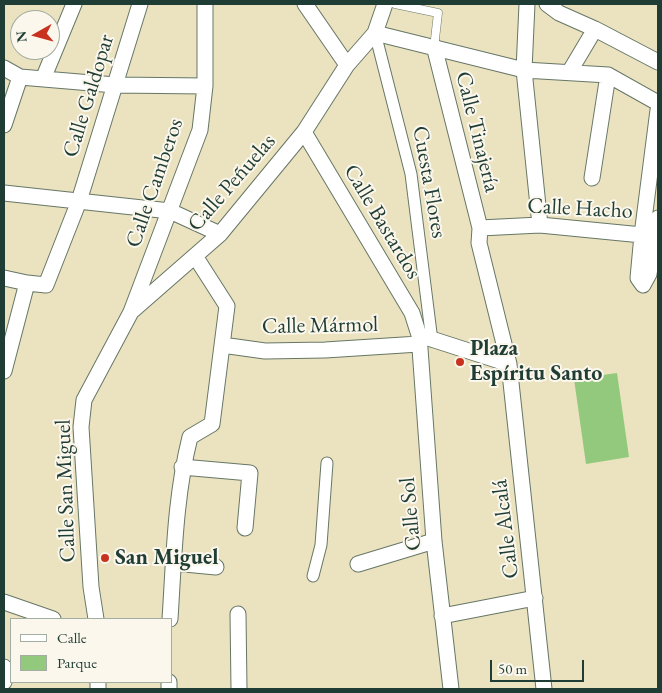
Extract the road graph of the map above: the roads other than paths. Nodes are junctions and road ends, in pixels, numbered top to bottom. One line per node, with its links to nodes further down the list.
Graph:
1 (74, 4): 19 (street)
2 (140, 4): 20 (street, Calle Galdopar)
3 (205, 4): 21 (street, Calle Camberos)
4 (305, 4): 13 (street)
5 (385, 4): 10 (street)
6 (395, 4): 11 (lane)
7 (527, 4): 15 (street)
8 (547, 4): 9 (street)
9 (596, 29): 12 (street); 16 (street)
10 (375, 33): 11 (street); 13 (street, Calle Peñuelas); 38 (street, Cuesta Flores)
11 (434, 43): 15 (street); 31 (street, Calle Tinajería)
12 (658, 62)
13 (347, 65): 25 (street, Calle Peñuelas)
14 (4, 68): 18 (street)
15 (524, 70): 16 (street); 30 (street)
16 (570, 71): 17 (street)
17 (608, 75): 22 (street); 26 (street)
18 (20, 77): 19 (street); 24 (street)
19 (43, 79): 20 (street)
20 (115, 85): 21 (street); 28 (street, Calle Galdopar)
21 (205, 86): 29 (street, Calle Camberos)
22 (658, 103)
23 (658, 110): 32 (street, Calle Hacho)
24 (4, 125)
25 (304, 132): 33 (street, Calle Peñuelas); 38 (street, Calle Bastardos)
26 (592, 178)
27 (4, 193): 28 (street)
28 (79, 201): 29 (street); 36 (street, Calle Galdopar)
29 (170, 211): 33 (street); 37 (street, Calle Camberos)
30 (540, 225): 31 (street, Calle Hacho); 32 (street, Calle Hacho)
31 (480, 228): 40 (street, Calle Tinajería)
32 (654, 232)
33 (220, 234): 34 (street, Calle Peñuelas)
34 (195, 256): 37 (street, Calle Peñuelas); 39 (street)
35 (4, 278): 36 (street)
36 (27, 283): 41 (street)
37 (131, 312): 55 (street, Calle San Miguel)
38 (423, 340): 39 (street, Calle Mármol); 40 (street); 45 (street, Calle Sol)
39 (222, 345): 43 (street)
40 (509, 364): 50 (street, Calle Alcalá)
41 (4, 371)
42 (327, 463): 49 (street)
43 (182, 467): 44 (street); 46 (street)
44 (245, 528)
45 (434, 542): 47 (street); 53 (street, Calle Sol)
46 (174, 563): 48 (street); 56 (street)
47 (358, 564)
48 (216, 567)
49 (313, 576)
50 (535, 598): 53 (street); 61 (street, Calle Alcalá)
51 (4, 602): 54 (street)
52 (238, 614): 59 (street)
53 (442, 616): 60 (street, Calle Sol)
54 (51, 618)
55 (96, 618)
56 (170, 618)
57 (4, 666): 58 (street)
58 (4, 682)
59 (239, 689)
60 (451, 689)
61 (544, 689)

